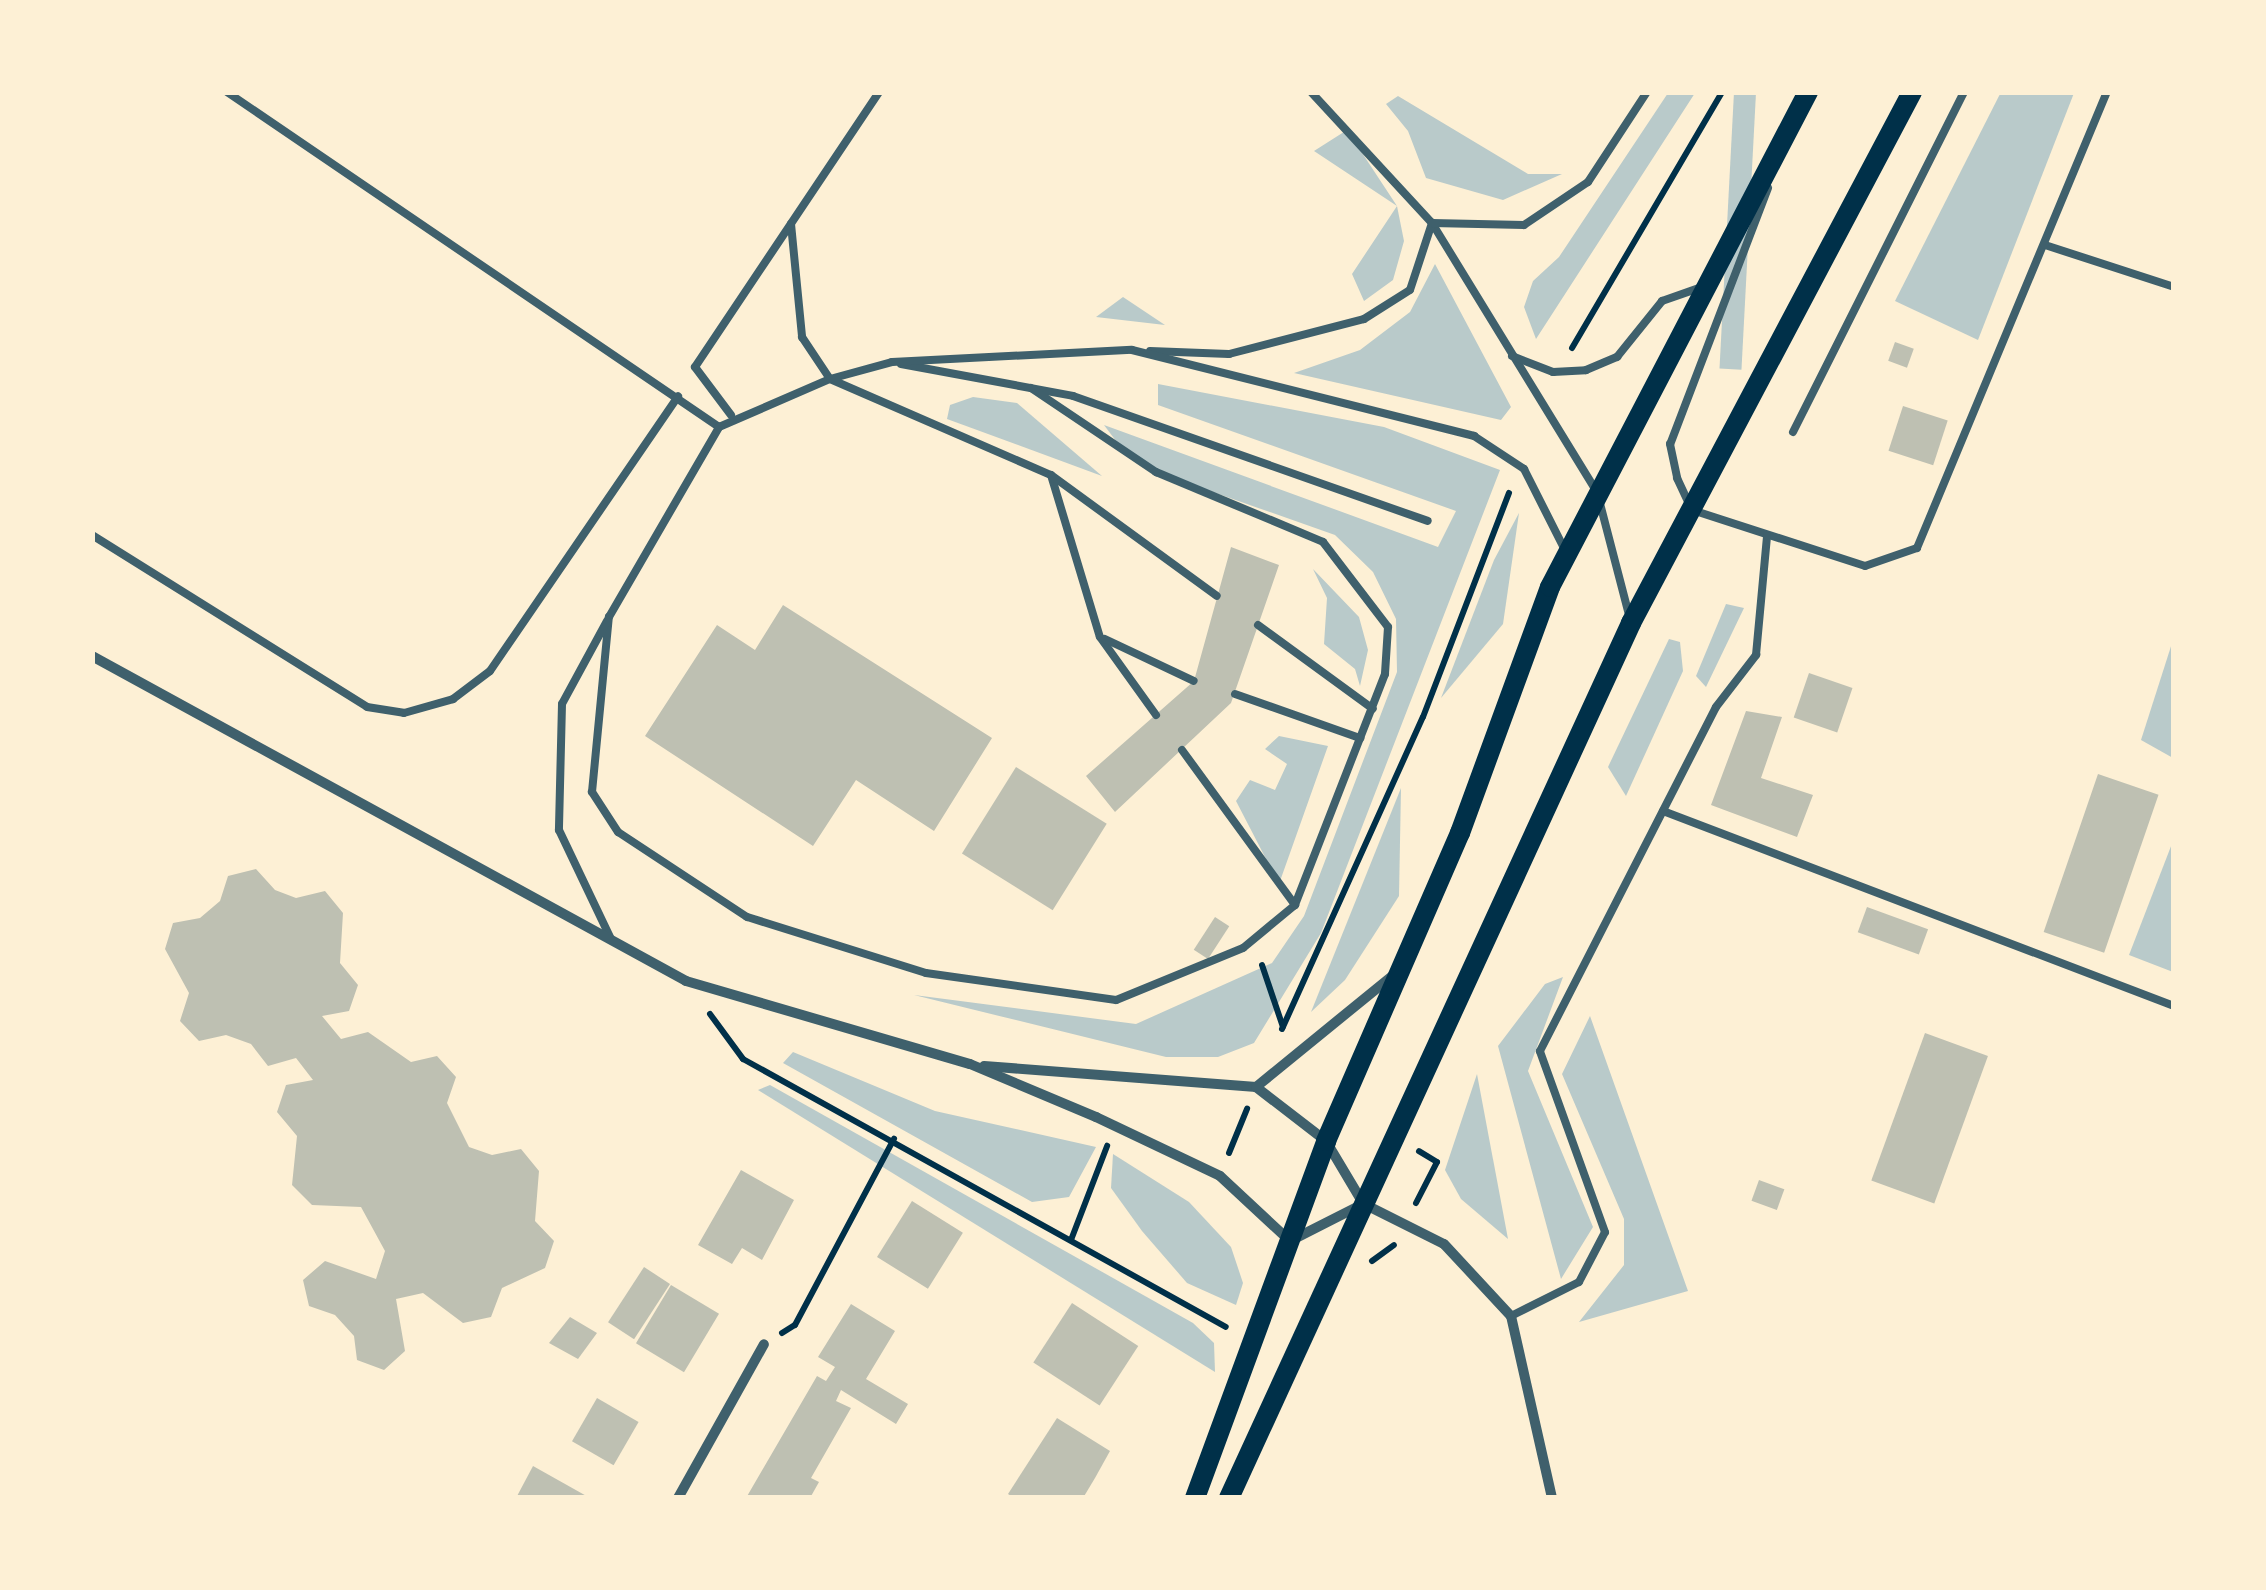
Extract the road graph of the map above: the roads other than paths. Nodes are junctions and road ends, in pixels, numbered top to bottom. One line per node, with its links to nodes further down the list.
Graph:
1 (227, 92): 20 (lane)
2 (879, 92): 11 (lane)
3 (1311, 92): 10 (lane)
4 (1647, 92): 10 (lane)
5 (1808, 92): 9 (main road)
6 (1912, 92): 26 (main road)
7 (1964, 92): 23 (lane)
8 (2107, 92): 12 (lane)
9 (1797, 114): 13 (main road); 26 (lane)
10 (1432, 223): 15 (lane); 16 (lane)
11 (791, 224): 18 (lane); 21 (lane)
12 (2045, 245): 14 (lane); 29 (lane)
13 (1706, 286): 16 (lane); 25 (main road)
14 (2174, 286)
15 (1132, 350): 17 (lane); 30 (lane)
16 (1510, 355): 25 (lane)
17 (892, 362): 18 (lane); 19 (lane)
18 (830, 379): 21 (lane); 24 (lane)
19 (1031, 388): 27 (lane); 39 (lane)
20 (678, 396): 22 (lane); 28 (lane)
21 (731, 416): 22 (lane)
22 (719, 428): 32 (lane)
23 (1793, 432)
24 (1051, 475): 31 (lane); 35 (lane)
25 (1597, 492): 30 (main road); 33 (lane)
26 (1692, 510): 29 (lane); 33 (main road)
27 (1428, 521)
28 (92, 535)
29 (1767, 537): 43 (lane)
30 (1566, 552): 46 (main road)
31 (1218, 596)
32 (610, 617): 44 (lane); 45 (lane)
33 (1631, 623): 51 (main road)
34 (1258, 625): 39 (lane)
35 (1100, 637): 37 (lane); 40 (lane)
36 (92, 656): 45 (street)
37 (1194, 681)
38 (1235, 694): 41 (lane)
39 (1373, 709): 41 (lane)
40 (1156, 715)
41 (1360, 738): 44 (lane)
42 (1182, 750): 44 (lane)
43 (1663, 811): 47 (lane); 53 (lane)
44 (1296, 905)
45 (613, 942): 48 (street)
46 (1404, 964): 49 (street); 50 (main road)
47 (2174, 1006)
48 (970, 1064): 49 (street); 52 (street)
49 (1256, 1088): 50 (street)
50 (1326, 1141): 51 (street); 52 (main road)
51 (1364, 1204): 52 (street); 53 (street); 57 (main road)
52 (1290, 1241): 56 (main road)
53 (1512, 1316): 58 (street)
54 (764, 1344): 55 (street)
55 (678, 1498)
56 (1195, 1498)
57 (1229, 1498)
58 (1552, 1498)

